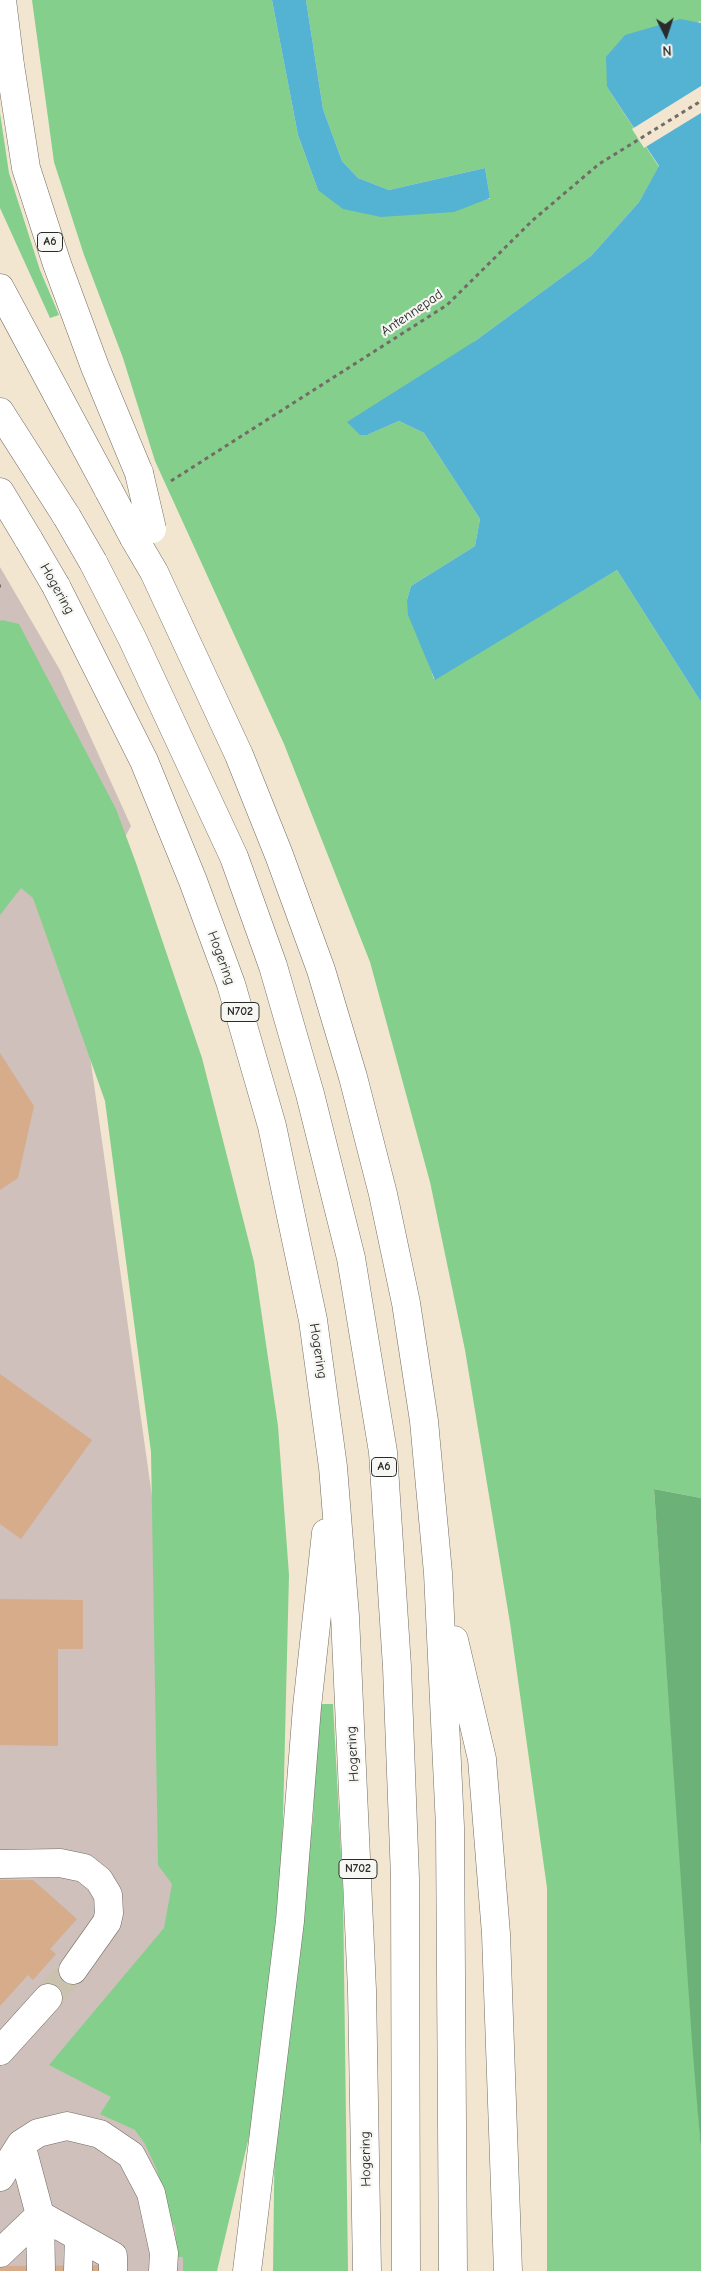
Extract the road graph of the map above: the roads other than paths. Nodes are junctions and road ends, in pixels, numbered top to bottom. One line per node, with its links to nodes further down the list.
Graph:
1 (2, 0): 5 (main road, A6, bridge)
2 (0, 288): 5 (main road, A6, bridge)
3 (0, 412): 23 (main road, A6, bridge)
4 (0, 492): 6 (main road, Hogering / N702, bridge)
5 (143, 533): 7 (main road, A6)
6 (333, 1467): 21 (main road, N702); 22 (main road, Hogering / N702)
7 (438, 1572): 24 (main road); 25 (main road)
8 (0, 1864): 9 (main road)
9 (74, 1970)
10 (48, 1998): 11 (main road)
11 (0, 2051)
12 (21, 2144): 13 (main road); 14 (main road); 20 (main road)
13 (0, 2177)
14 (40, 2215): 15 (main road); 16 (main road); 17 (main road)
15 (78, 2237): 18 (main road); 19 (main road)
16 (0, 2252)
17 (41, 2271)
18 (78, 2271)
19 (113, 2271)
20 (164, 2271)
21 (247, 2271)
22 (367, 2271)
23 (406, 2271)
24 (452, 2271)
25 (508, 2271)

